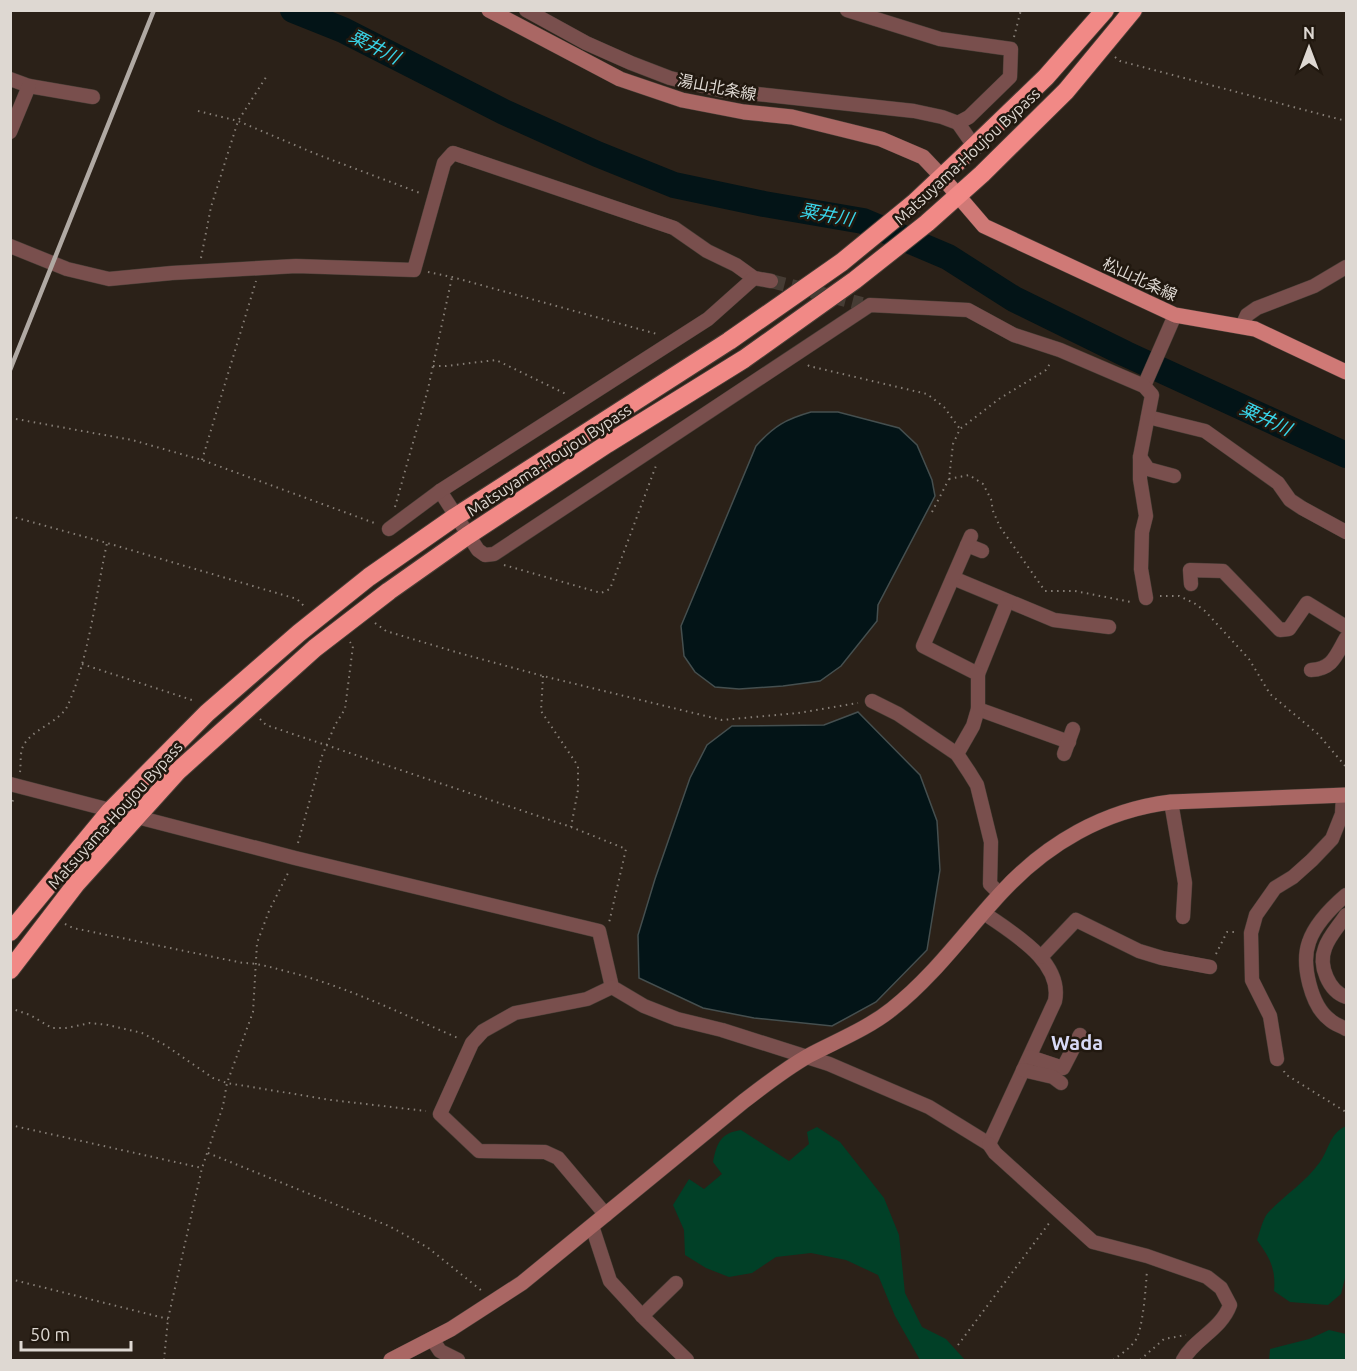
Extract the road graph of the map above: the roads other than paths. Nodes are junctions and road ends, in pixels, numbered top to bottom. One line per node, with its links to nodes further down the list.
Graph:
1 (489, 10): 12 (street, 湯山北条線)
2 (526, 10): 9 (street)
3 (847, 10): 9 (street)
4 (1105, 10): 11 (highway, Matsuyama-Houjou Bypass)
5 (1133, 10): 13 (highway, Matsuyama-Houjou Bypass)
6 (10, 79): 7 (street)
7 (29, 86): 8 (street); 10 (street)
8 (93, 97)
9 (958, 123): 11 (street)
10 (10, 132)
11 (974, 146): 12 (highway, Matsuyama-Houjou Bypass)
12 (942, 177): 13 (main road, 松山北条線); 26 (highway, Matsuyama-Houjou Bypass)
13 (957, 196): 18 (main road, 松山北条線); 29 (highway, Matsuyama-Houjou Bypass)
14 (10, 246): 16 (street)
15 (1347, 267): 19 (street)
16 (754, 278): 17 (street); 25 (street)
17 (771, 281)
18 (1175, 315): 19 (main road, 松山北条線); 21 (street)
19 (1242, 326): 20 (main road, 松山北条線)
20 (1347, 372)
21 (1145, 384): 22 (street); 29 (street)
22 (1148, 417): 23 (street); 28 (street)
23 (1140, 457): 24 (street); 33 (street)
24 (1174, 476)
25 (440, 491): 26 (street); 27 (street)
26 (455, 517): 29 (street); 47 (highway, Matsuyama-Houjou Bypass)
27 (389, 529)
28 (1347, 532)
29 (467, 536): 48 (highway, Matsuyama-Houjou Bypass)
30 (982, 551): 31 (street)
31 (953, 578): 34 (street); 39 (street)
32 (1191, 584): 35 (street)
33 (1146, 598)
34 (1007, 602): 36 (street); 39 (street)
35 (1347, 627)
36 (1100, 630)
37 (1347, 638): 38 (street)
38 (1311, 670)
39 (978, 674): 41 (street)
40 (872, 701): 43 (street)
41 (978, 709): 42 (street); 43 (street)
42 (1068, 742)
43 (957, 754): 49 (street)
44 (14, 784): 47 (street)
45 (1345, 795): 46 (street); 64 (street)
46 (1171, 802): 49 (street); 53 (street)
47 (110, 811): 48 (street); 54 (highway, Matsuyama-Houjou Bypass)
48 (136, 816): 57 (highway, Matsuyama-Houjou Bypass); 58 (street)
49 (1000, 894): 51 (street)
50 (1347, 894): 60 (street)
51 (984, 913): 55 (street); 63 (street)
52 (1347, 915): 59 (street)
53 (1183, 917)
54 (10, 932)
55 (1041, 957): 56 (street); 62 (street)
56 (1210, 967)
57 (10, 970)
58 (612, 987): 63 (street); 68 (street)
59 (1347, 997)
60 (1347, 1029)
61 (1080, 1035): 62 (street)
62 (1030, 1057): 65 (street)
63 (805, 1058): 67 (street); 68 (street)
64 (1277, 1059)
65 (1023, 1070): 66 (street); 67 (street)
66 (1062, 1083)
67 (989, 1144): 76 (street)
68 (606, 1215): 69 (street)
69 (592, 1226): 71 (street); 72 (street)
70 (676, 1283): 71 (street)
71 (642, 1316): 75 (street)
72 (432, 1339): 73 (street); 74 (street)
73 (392, 1360)
74 (458, 1360)
75 (687, 1360)
76 (1183, 1360)

